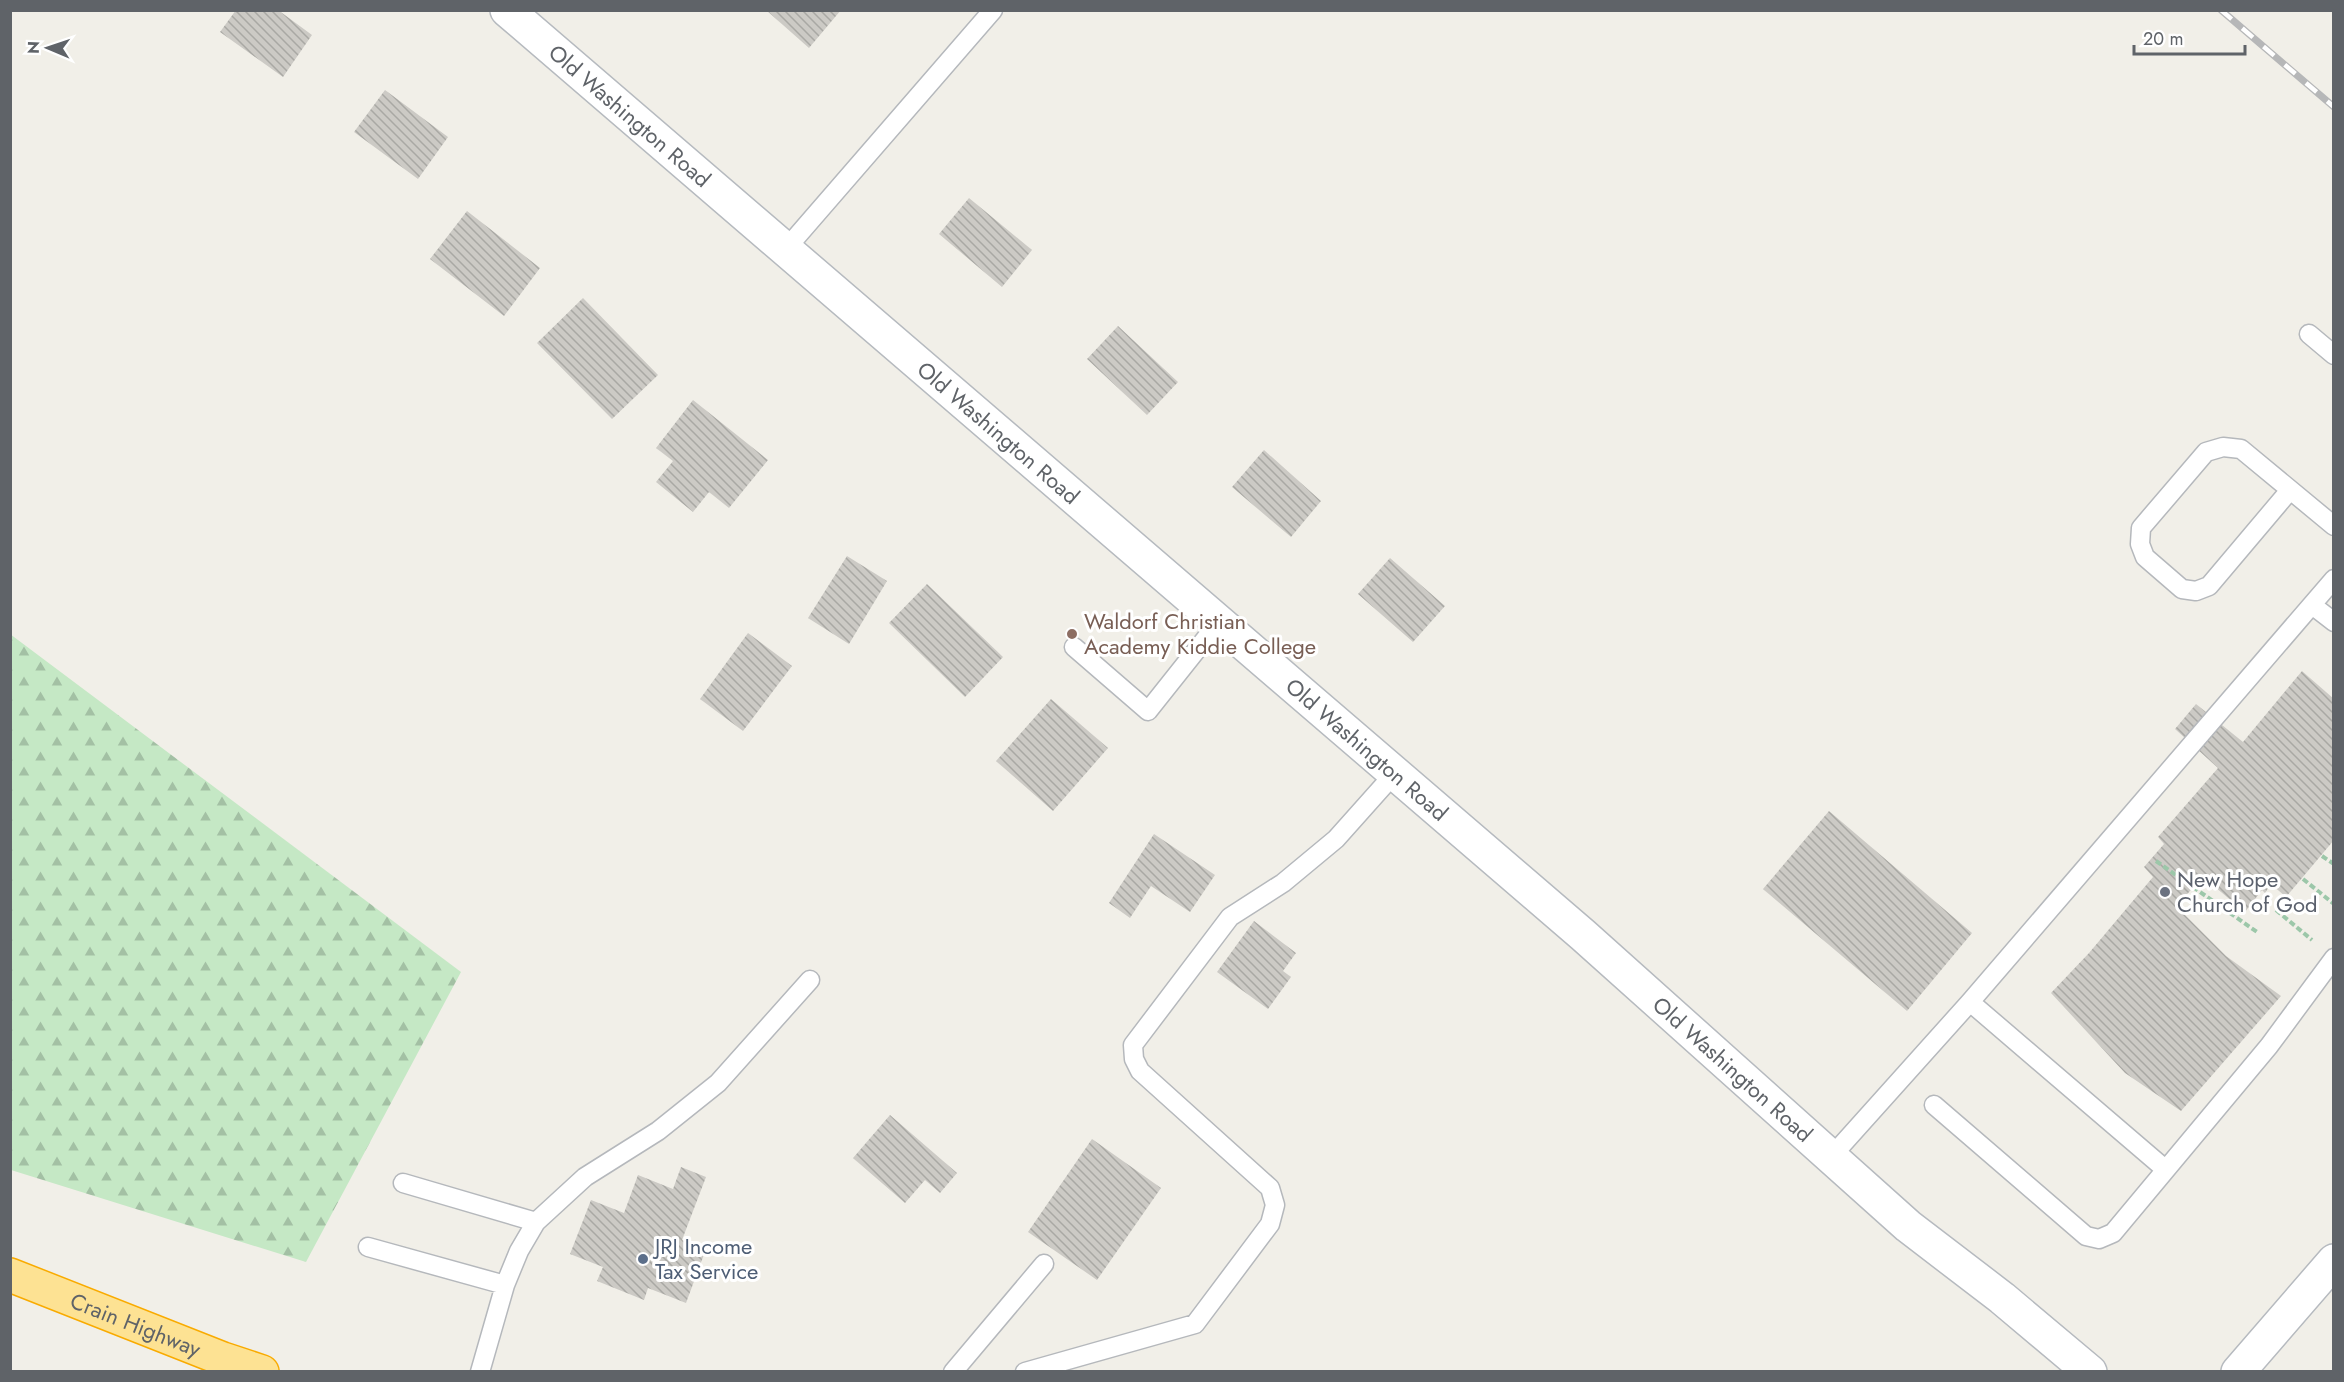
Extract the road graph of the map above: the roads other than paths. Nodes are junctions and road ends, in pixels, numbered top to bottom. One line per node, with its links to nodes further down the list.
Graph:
1 (507, 10): 3 (main road, Old Washington Road)
2 (993, 10): 3 (lane)
3 (786, 250): 11 (main road, Old Washington Road)
4 (2309, 334): 5 (lane)
5 (2334, 355)
6 (2290, 490): 6 (lane); 7 (lane)
7 (2334, 526)
8 (2334, 579): 9 (lane)
9 (2312, 605): 10 (lane); 16 (lane)
10 (2334, 622)
11 (1218, 623): 12 (lane); 13 (main road, Old Washington Road)
12 (1074, 647)
13 (1395, 774): 18 (main road, Old Washington Road); 30 (lane)
14 (2333, 958): 19 (lane)
15 (810, 980): 21 (lane)
16 (1970, 1002): 18 (lane); 19 (lane)
17 (1934, 1106): 19 (lane)
18 (1831, 1157): 31 (main road, Old Washington Road)
19 (2165, 1169)
20 (403, 1183): 21 (lane)
21 (536, 1222): 26 (lane)
22 (368, 1247): 26 (lane)
23 (2334, 1261): 32 (main road)
24 (1044, 1264): 29 (lane)
25 (10, 1275): 27 (highway, Crain Highway)
26 (505, 1285): 28 (lane)
27 (262, 1371)
28 (480, 1371)
29 (953, 1371)
30 (1025, 1371)
31 (2090, 1371)
32 (2238, 1371)

